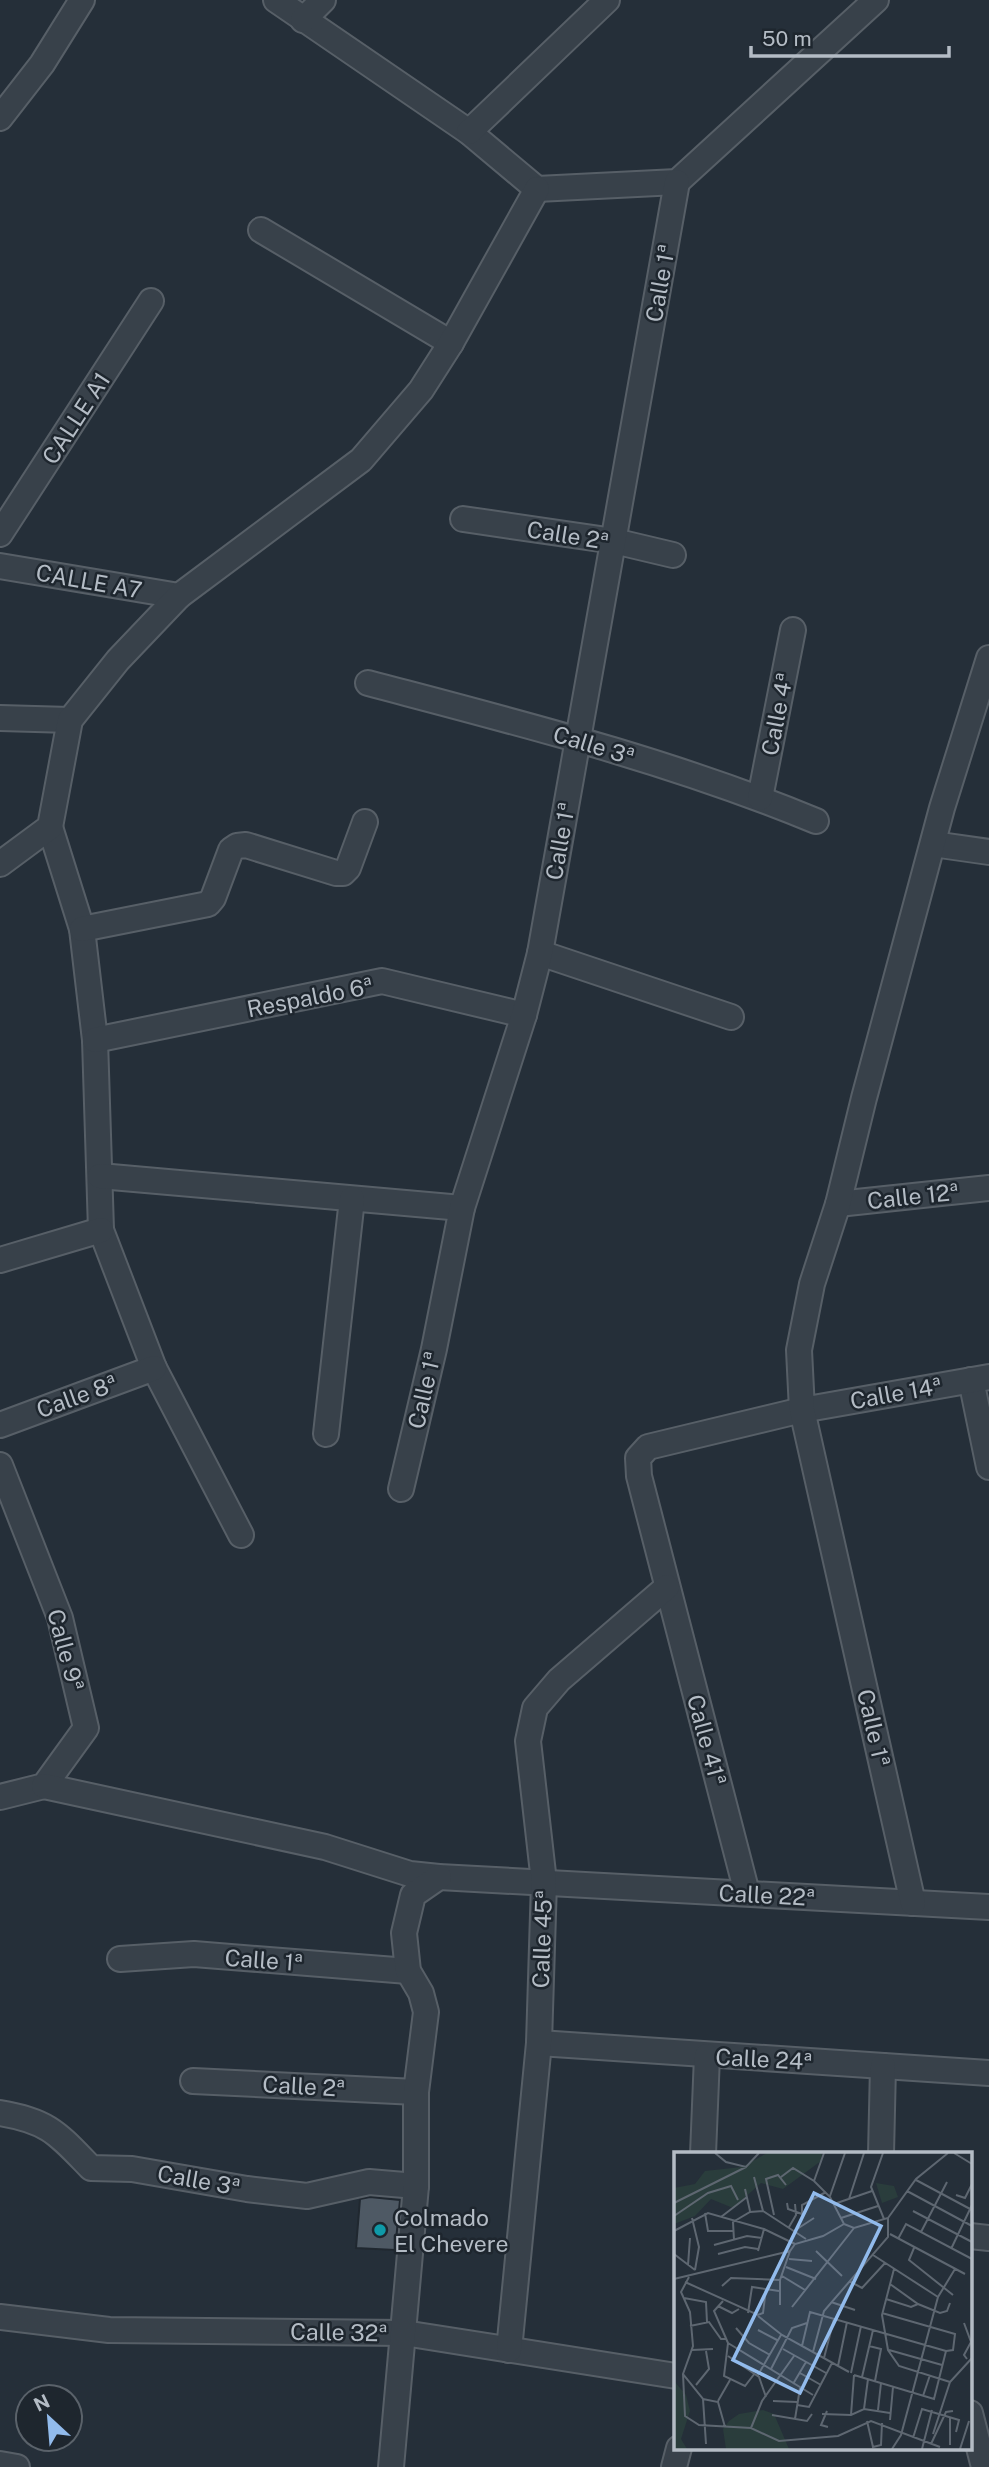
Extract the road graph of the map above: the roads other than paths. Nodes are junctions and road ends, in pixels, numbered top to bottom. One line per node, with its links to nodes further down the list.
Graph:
1 (82, 0): 7 (street)
2 (276, 0): 6 (street)
3 (323, 0): 6 (street)
4 (607, 0): 8 (street)
5 (876, 0): 9 (street)
6 (303, 20): 8 (street)
7 (0, 118)
8 (469, 132): 10 (street)
9 (677, 182): 10 (street); 16 (street, Calle 1ª)
10 (537, 189): 13 (street)
11 (261, 230): 13 (street)
12 (151, 301): 15 (street, CALLE A1)
13 (451, 343): 19 (street)
14 (463, 519): 16 (street, Calle 2ª)
15 (0, 534)
16 (614, 541): 17 (street, Calle 2ª); 25 (street, Calle 1ª)
17 (673, 555)
18 (0, 566): 19 (street, CALLE A7)
19 (179, 596): 24 (street)
20 (793, 630): 26 (street, Calle 4ª)
21 (989, 658): 30 (street, Calle 1ª)
22 (368, 683): 25 (street, Calle 3ª)
23 (0, 718): 24 (street)
24 (70, 720): 29 (street)
25 (578, 738): 26 (street, Calle 3ª); 34 (street, Calle 1ª)
26 (760, 798): 27 (street, Calle 3ª)
27 (816, 821)
28 (365, 822): 33 (street)
29 (50, 827): 32 (street); 33 (street)
30 (933, 844): 31 (street); 41 (street, Calle 1ª)
31 (989, 852)
32 (0, 864)
33 (82, 929): 37 (street)
34 (540, 953): 35 (street, Calle 1ª); 36 (street)
35 (524, 1015): 37 (street, Respaldo 6ª); 42 (street, Calle 1ª)
36 (731, 1017)
37 (95, 1040): 38 (street)
38 (100, 1176): 40 (street); 43 (street)
39 (989, 1188): 41 (street, Calle 12ª)
40 (352, 1199): 42 (street); 49 (street)
41 (838, 1203): 47 (street, Calle 1ª)
42 (462, 1208): 52 (street, Calle 1ª)
43 (101, 1230): 44 (street); 45 (street)
44 (0, 1261)
45 (154, 1368): 48 (street, Calle 8ª); 53 (street)
46 (980, 1379): 47 (street, Calle 14ª); 51 (street)
47 (802, 1410): 54 (street, Calle 14ª); 60 (street, Calle 1ª)
48 (0, 1425)
49 (326, 1434)
50 (0, 1465): 55 (street, Calle 9ª)
51 (989, 1467)
52 (401, 1489)
53 (241, 1535)
54 (667, 1587): 58 (street, Calle 45ª); 59 (street, Calle 41ª)
55 (44, 1786): 56 (street); 57 (street, Calle 22ª)
56 (0, 1797)
57 (439, 1877): 58 (street, Calle 22ª); 63 (street)
58 (544, 1882): 59 (street, Calle 22ª); 64 (street, Calle 45ª)
59 (747, 1894): 60 (street, Calle 22ª)
60 (913, 1903): 61 (street, Calle 22ª)
61 (989, 1907)
62 (120, 1959): 63 (street, Calle 1ª)
63 (408, 1971): 69 (street)
64 (539, 2043): 65 (street, Calle 24ª); 76 (street, Calle 45ª)
65 (707, 2056): 66 (street, Calle 24ª); 71 (street)
66 (883, 2066): 67 (street, Calle 24ª); 72 (street)
67 (989, 2073)
68 (193, 2081): 69 (street, Calle 2ª)
69 (416, 2092): 73 (street)
70 (0, 2113): 73 (street, Calle 3ª)
71 (703, 2152)
72 (881, 2152)
73 (416, 2186): 75 (street)
74 (0, 2317): 75 (street, Calle 32ª)
75 (404, 2333): 76 (street, Calle 32ª); 81 (street)
76 (509, 2350): 77 (street, Calle 32ª)
77 (674, 2376)
78 (972, 2420): 82 (street)
79 (0, 2464): 80 (street)
80 (17, 2467)
81 (391, 2467)
82 (984, 2467)

